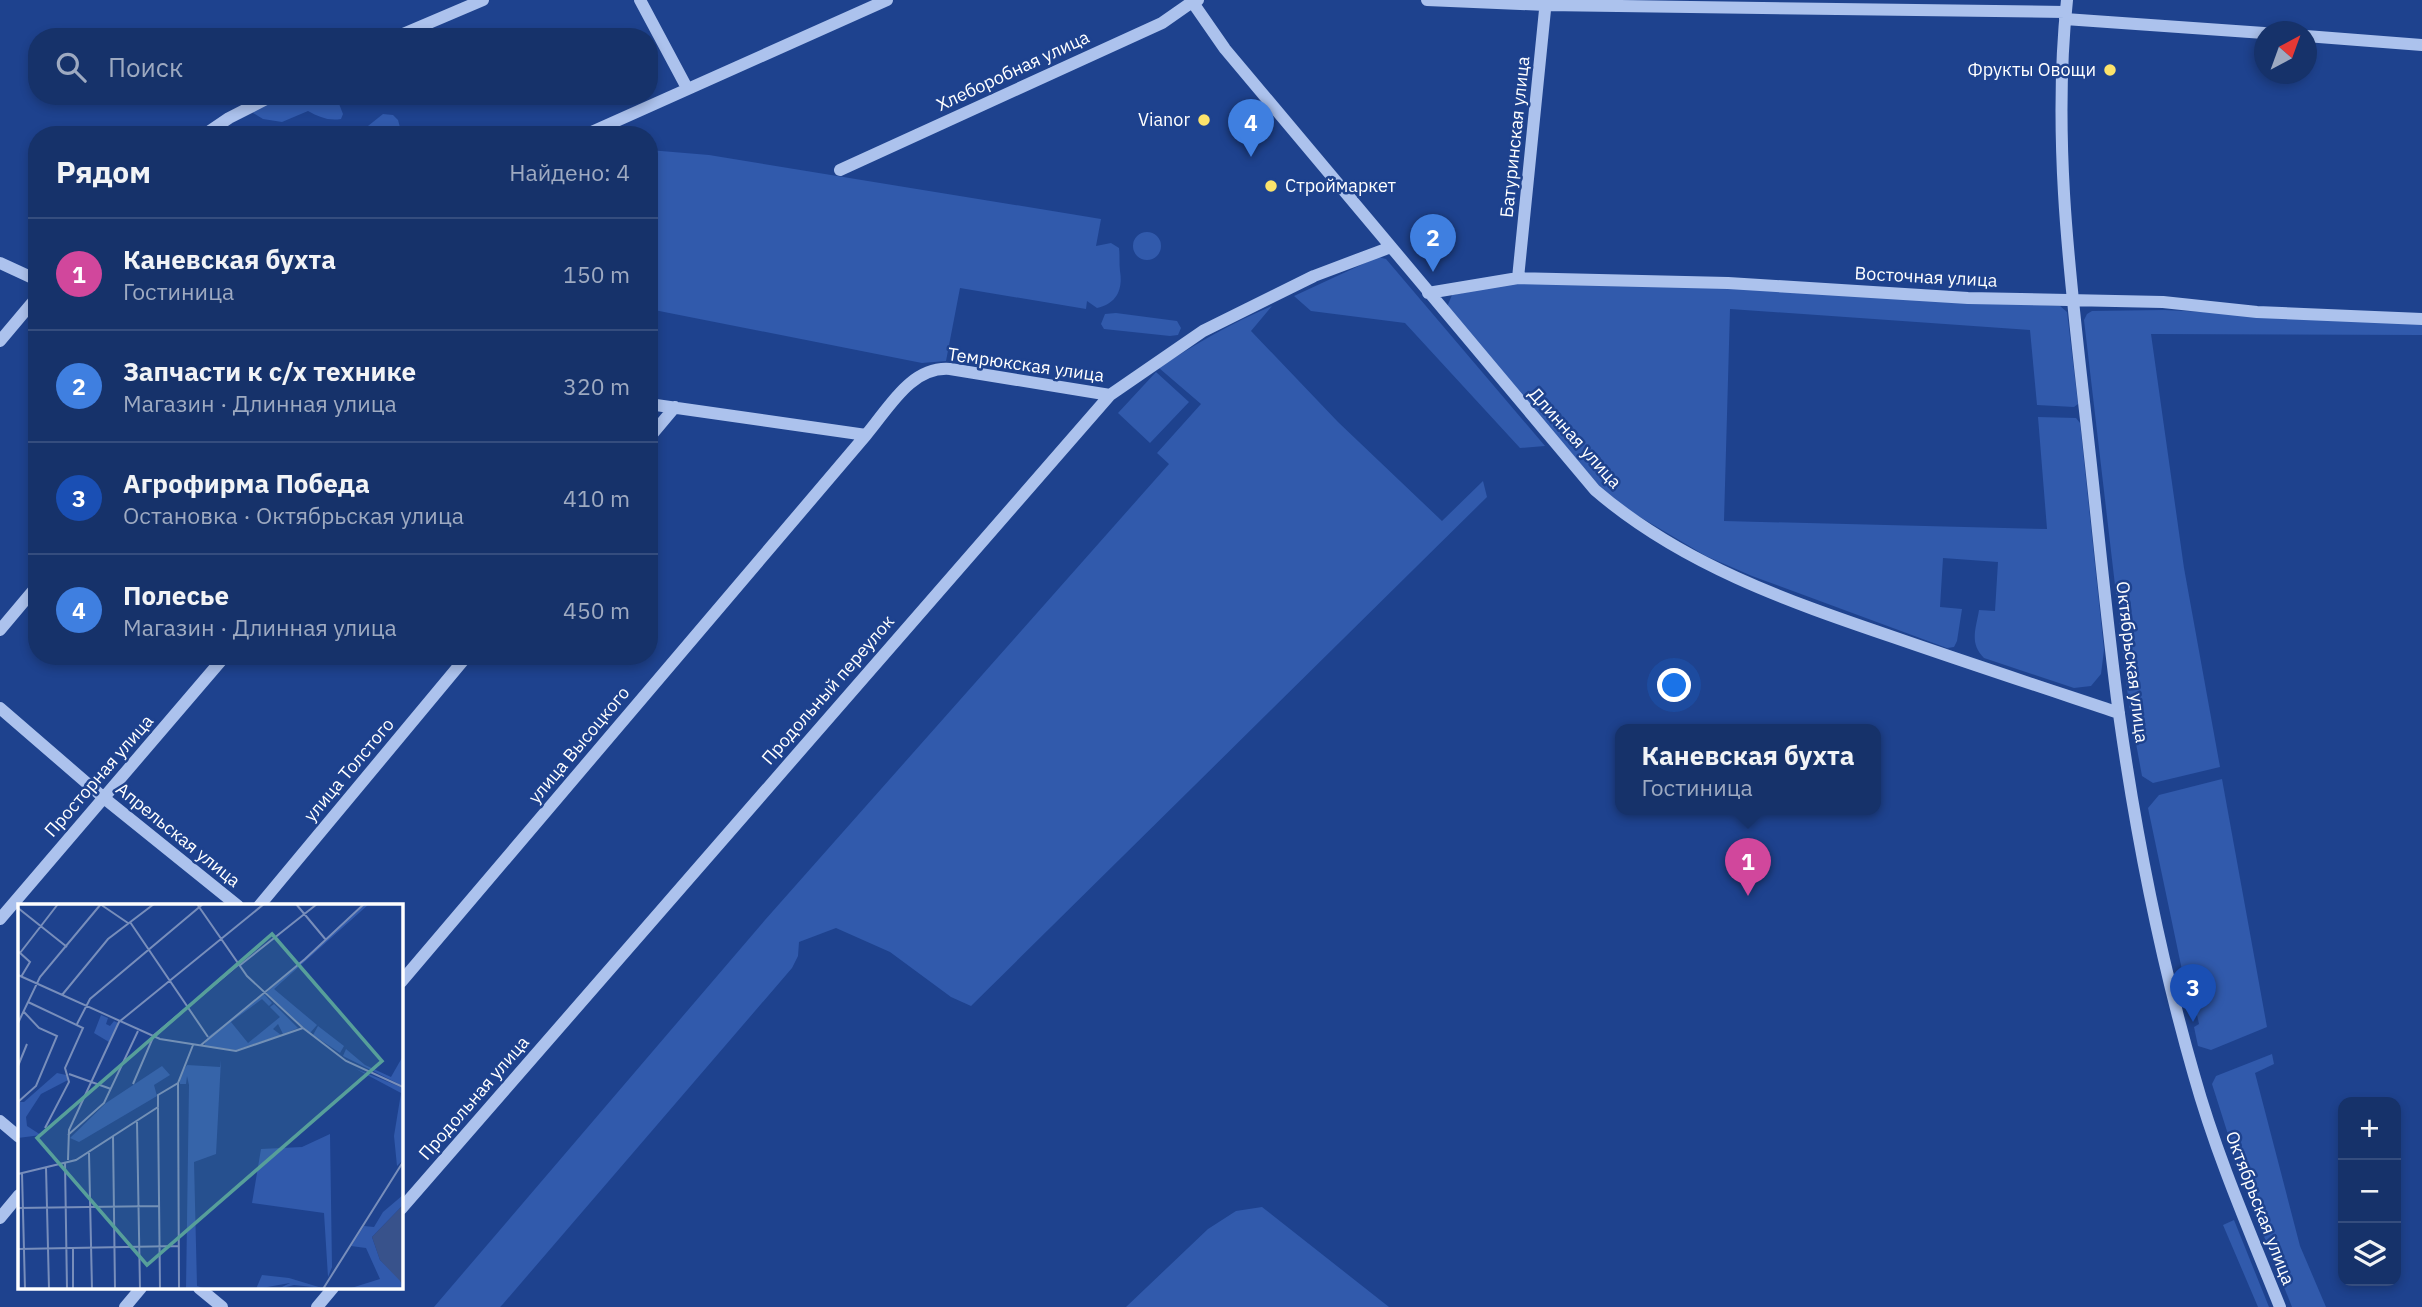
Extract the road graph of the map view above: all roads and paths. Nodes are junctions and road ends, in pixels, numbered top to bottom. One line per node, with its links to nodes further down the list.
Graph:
1 (483, 0): 8 (street)
2 (640, 0): 9 (street)
3 (887, 0): 14 (street)
4 (1427, 0): 6 (street)
5 (1194, 1): 20 (street, Хлеборобная улица); 21 (street, Длинная улица)
6 (1546, 2): 7 (street); 24 (street, Батуринская улица)
7 (2066, 10): 10 (street); 26 (street, Октябрьская улица)
8 (417, 28)
9 (655, 28)
10 (2254, 32)
11 (658, 34): 14 (street)
12 (2317, 37): 13 (street)
13 (2422, 45)
14 (687, 88): 15 (street)
15 (658, 101)
16 (254, 105): 18 (street)
17 (650, 105): 19 (street)
18 (216, 126)
19 (604, 126)
20 (840, 170)
21 (1391, 247): 25 (street, Длинная улица); 30 (street, Темрюкская улица)
22 (0, 263): 23 (street)
23 (28, 276)
24 (1518, 278): 25 (street, Восточная улица); 26 (street, Восточная улица)
25 (1428, 293): 40 (street, Длинная улица)
26 (2073, 300): 28 (street, Восточная улица); 40 (street, Октябрьская улица)
27 (28, 308): 29 (street)
28 (2422, 319)
29 (0, 341)
30 (1110, 395): 34 (street, Темрюкская улица); 46 (street, Продольный переулок)
31 (658, 405): 32 (street)
32 (675, 407): 33 (street); 34 (street)
33 (658, 427)
34 (866, 435): 45 (street, улица Высоцкого)
35 (28, 597): 36 (street)
36 (0, 630)
37 (217, 665): 41 (street, Просторная улица)
38 (460, 665): 43 (street, улица Толстого)
39 (0, 708): 41 (street, Апрельская улица)
40 (2119, 713): 58 (street, Октябрьская улица)
41 (104, 797): 42 (street, Апрельская улица); 44 (street, Просторная улица)
42 (236, 904)
43 (261, 904)
44 (0, 919)
45 (402, 981)
46 (573, 1009): 50 (street, Продольная улица)
47 (0, 1121): 48 (street)
48 (18, 1136)
49 (18, 1196): 51 (street)
50 (402, 1208)
51 (0, 1218)
52 (139, 1290): 55 (street)
53 (201, 1290): 56 (street)
54 (331, 1290): 57 (street)
55 (125, 1307)
56 (222, 1307)
57 (317, 1307)
58 (2280, 1307)

